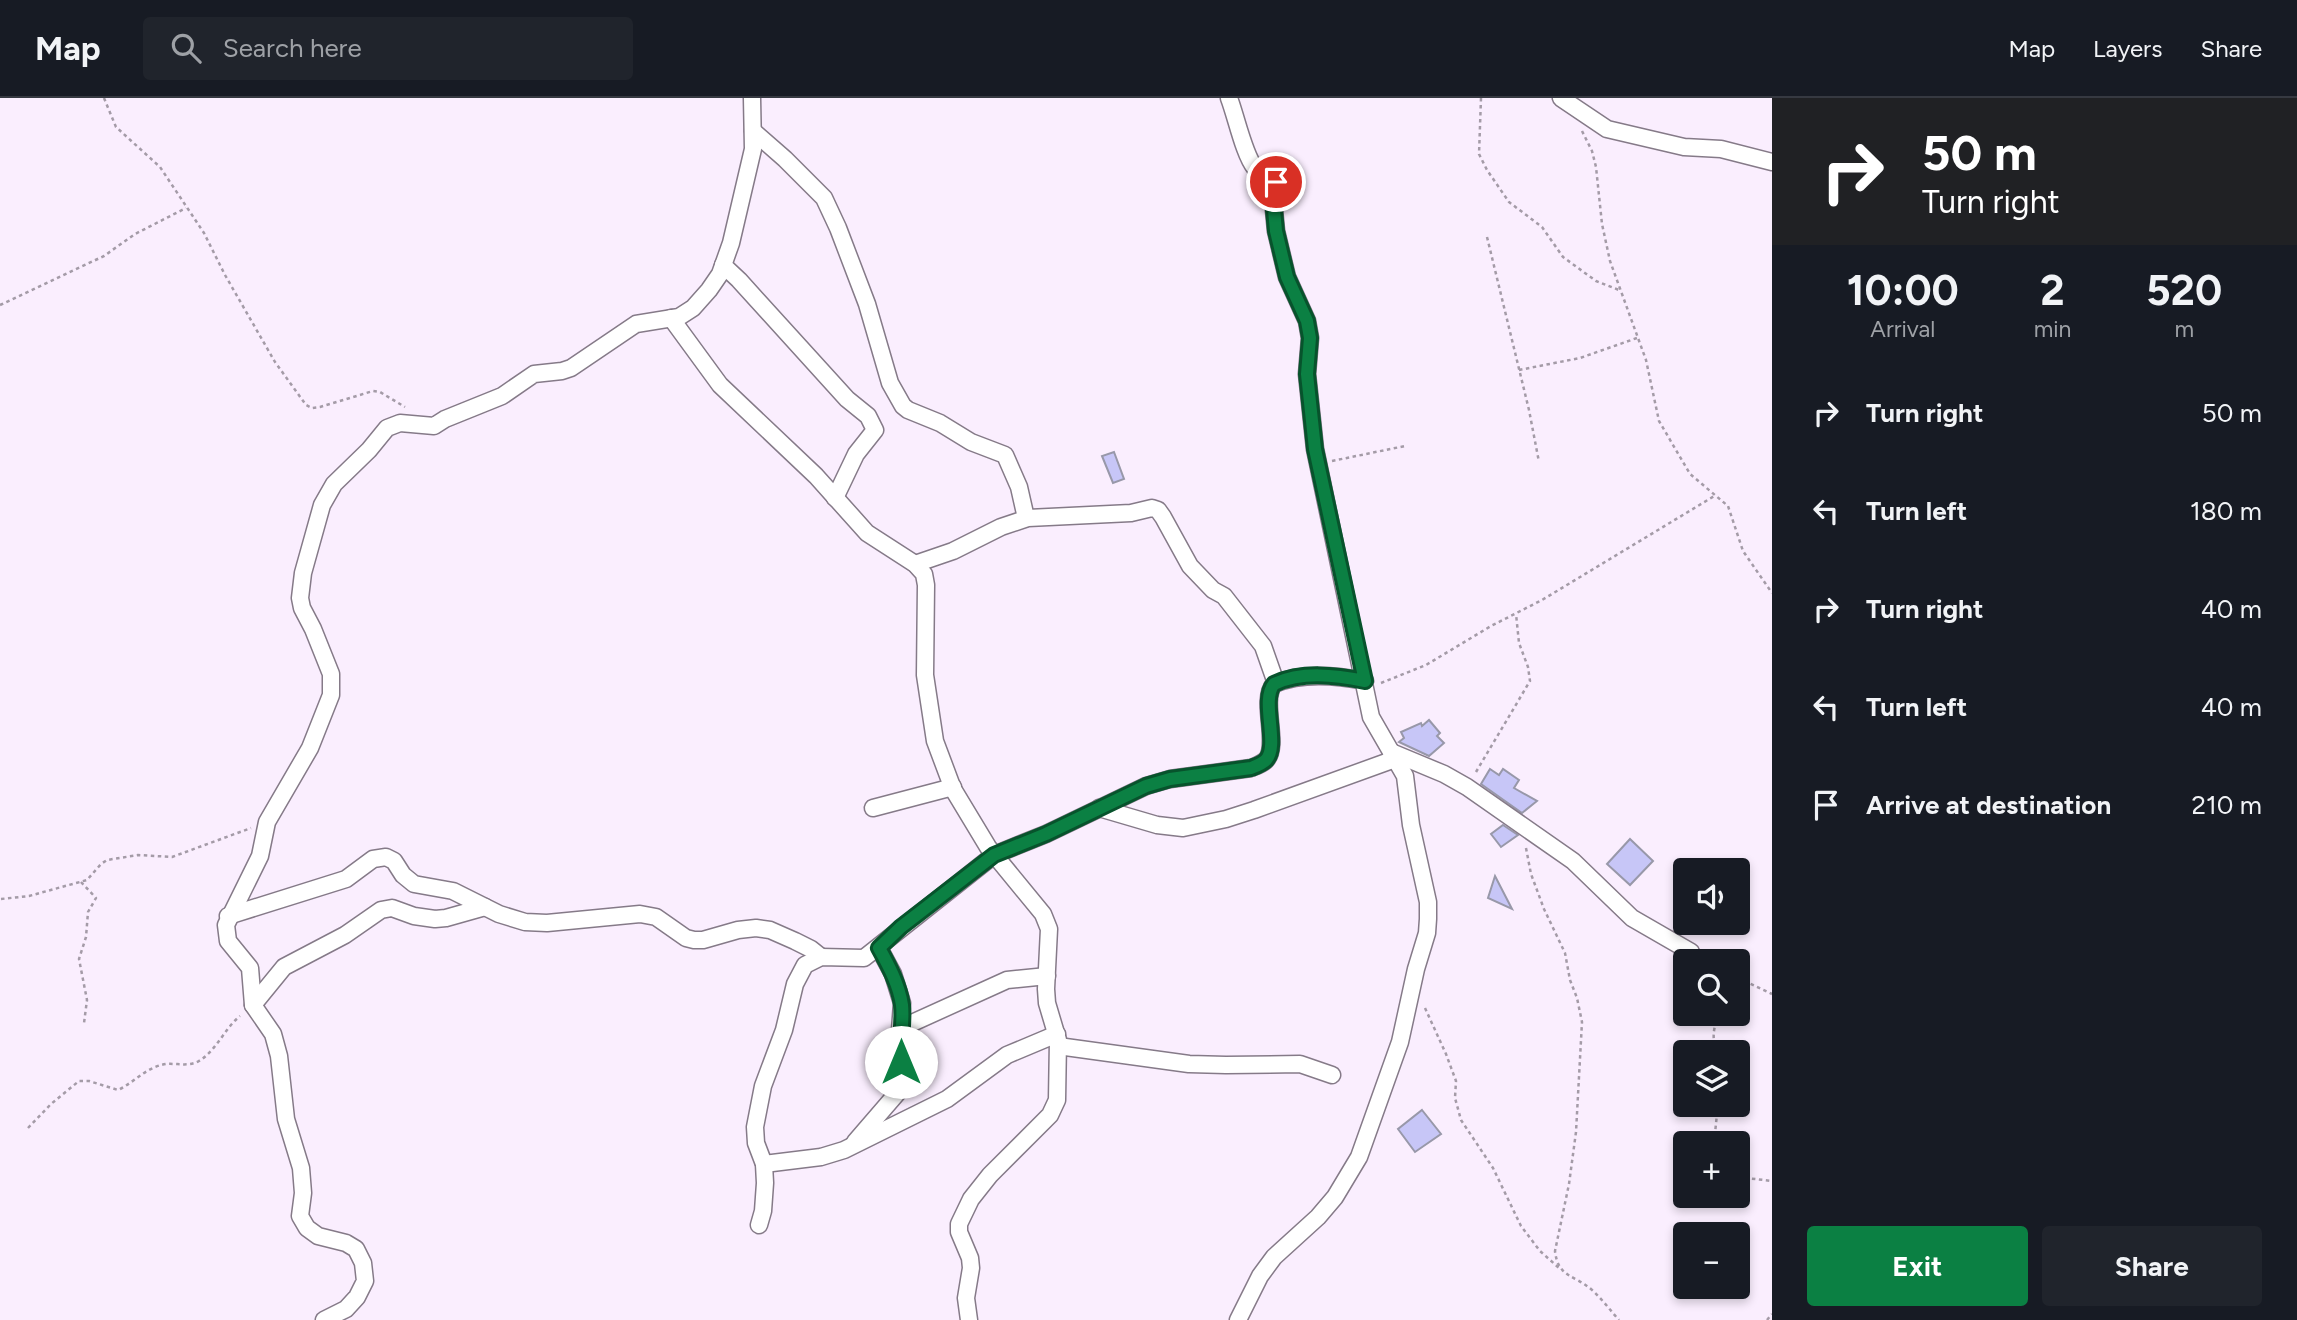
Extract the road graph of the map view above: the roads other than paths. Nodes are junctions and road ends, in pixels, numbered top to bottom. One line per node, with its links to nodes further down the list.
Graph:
1 (752, 98): 4 (street)
2 (1229, 98): 12 (street)
3 (1566, 101): 5 (street)
4 (753, 131): 6 (street); 9 (street)
5 (1772, 162)
6 (723, 265): 7 (street); 8 (street)
7 (671, 318): 8 (street); 19 (street)
8 (835, 498): 10 (street)
9 (1026, 518): 10 (street); 11 (street)
10 (915, 564): 14 (street)
11 (1276, 682): 12 (street); 16 (street)
12 (1365, 685): 13 (street)
13 (1393, 755): 16 (street); 21 (street); 33 (street)
14 (953, 787): 15 (street); 17 (street)
15 (873, 808)
16 (1099, 808): 17 (street)
17 (994, 855): 20 (street); 23 (street)
18 (485, 907): 19 (street); 22 (street); 24 (street)
19 (228, 916): 24 (street)
20 (879, 948): 22 (street); 25 (street)
21 (1686, 949)
22 (821, 957): 29 (street)
23 (1048, 976): 25 (street); 26 (street)
24 (253, 1005): 31 (street)
25 (901, 1028): 28 (street)
26 (1058, 1040): 27 (street); 28 (street); 32 (street)
27 (1332, 1075)
28 (851, 1147): 29 (street)
29 (764, 1164): 30 (street)
30 (759, 1224)
31 (324, 1320)
32 (970, 1320)
33 (1238, 1320)

